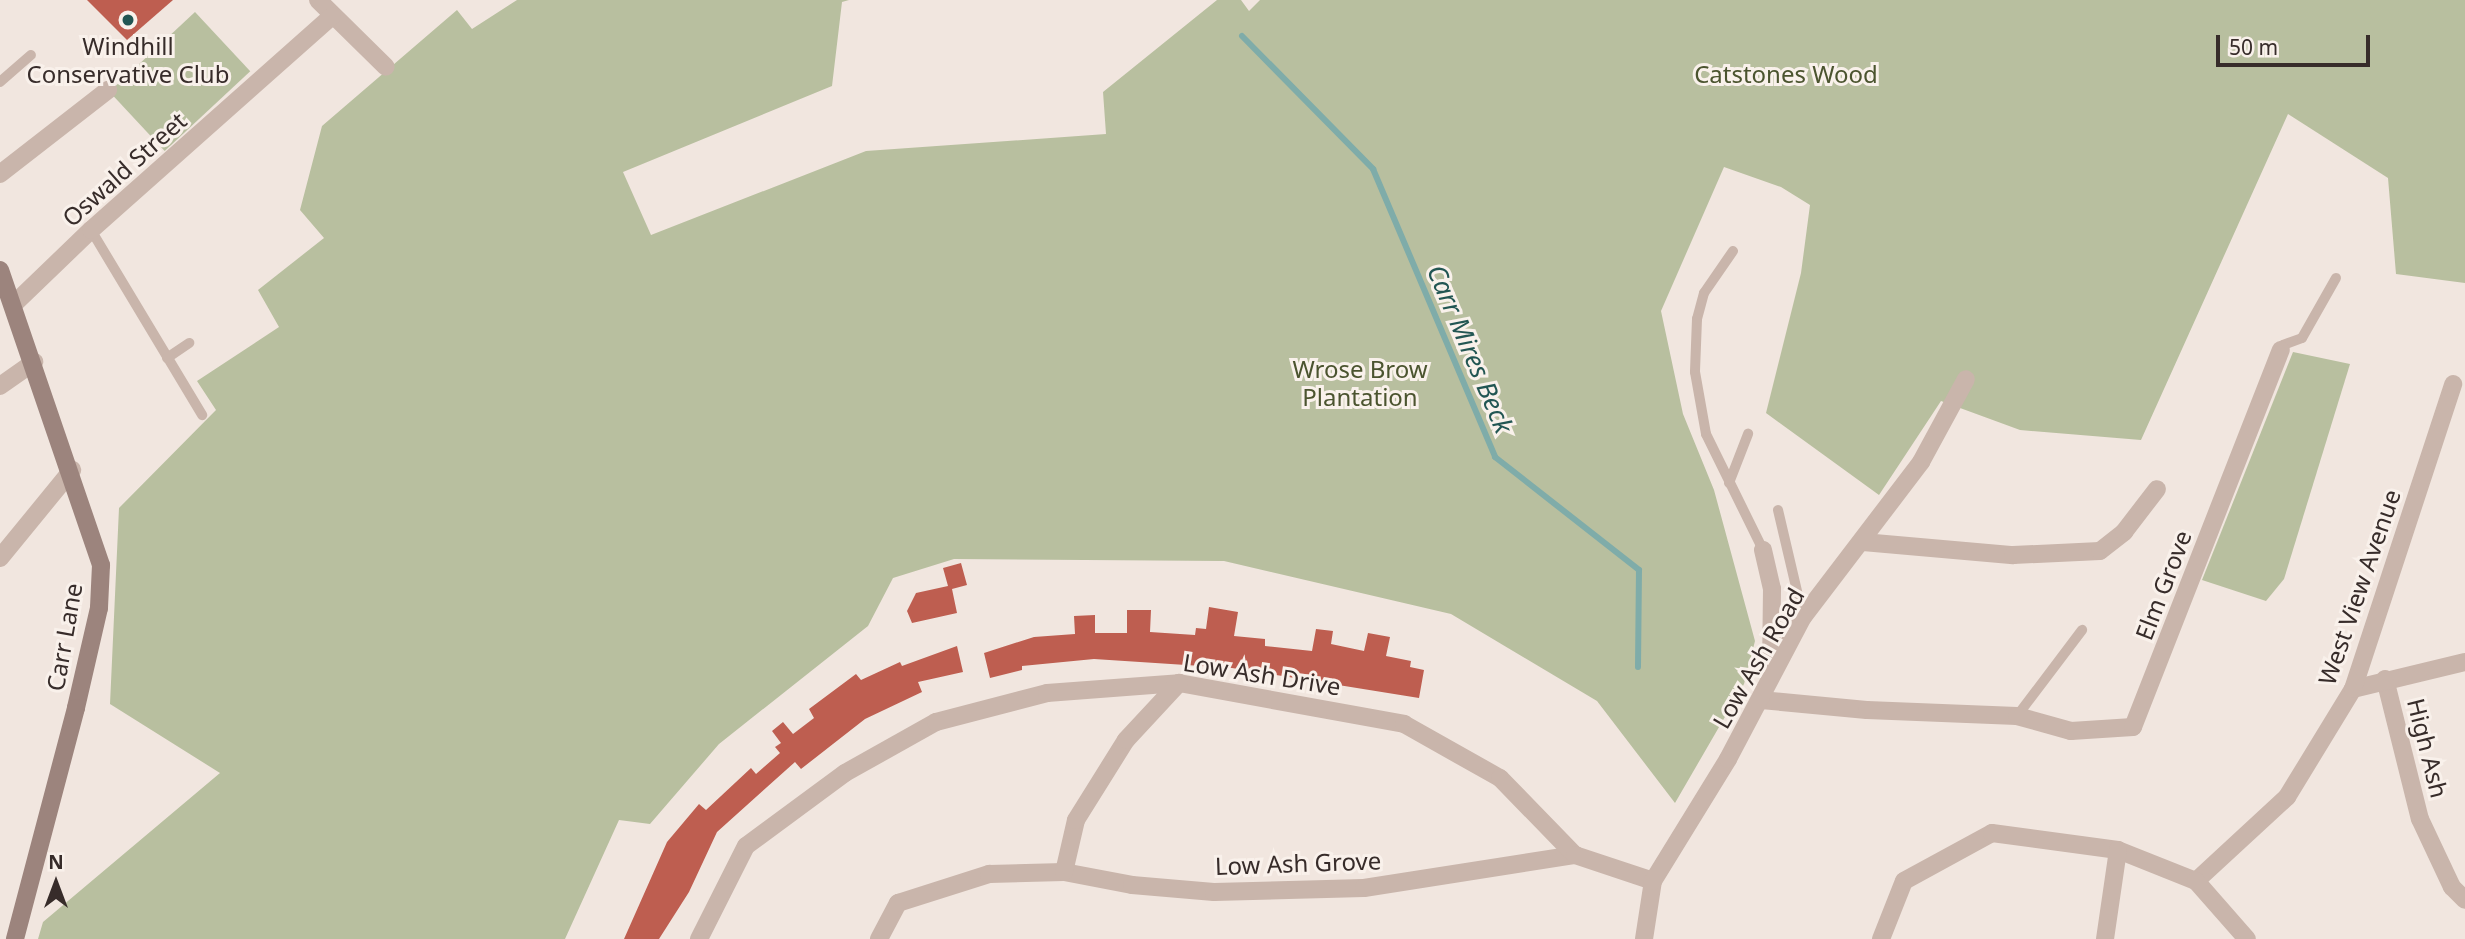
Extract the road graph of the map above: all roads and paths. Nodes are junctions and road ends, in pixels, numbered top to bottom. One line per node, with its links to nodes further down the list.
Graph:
1 (318, 0): 2 (street)
2 (332, 16): 4 (street); 8 (street, Oswald Street)
3 (31, 55): 5 (lane)
4 (386, 67)
5 (0, 82)
6 (108, 90): 7 (street)
7 (0, 174)
8 (91, 230): 12 (street, Oswald Street); 15 (lane)
9 (1733, 251): 23 (lane)
10 (0, 270): 12 (street, Carr Lane)
11 (2336, 278): 14 (lane)
12 (14, 304): 16 (street, Carr Lane)
13 (189, 343): 15 (lane)
14 (2281, 351): 37 (street, Elm Grove)
15 (166, 358): 20 (lane)
16 (34, 362): 19 (street); 22 (street, Carr Lane)
17 (1966, 379): 26 (street, Low Ash Road)
18 (2453, 384): 35 (street, West View Avenue)
19 (0, 386)
20 (202, 415)
21 (1748, 434): 23 (lane)
22 (72, 470): 28 (street); 44 (street, Carr Lane)
23 (1728, 483): 27 (lane)
24 (2157, 489): 26 (street)
25 (1778, 510): 29 (lane)
26 (1863, 542): 29 (street, Low Ash Road)
27 (1763, 550): 32 (street)
28 (0, 558)
29 (1803, 617): 32 (street, Low Ash Road)
30 (2082, 630): 37 (lane)
31 (2465, 662): 33 (street)
32 (1771, 674): 36 (street, Low Ash Road)
33 (2385, 679): 35 (street); 43 (street, High Ash)
34 (1179, 683): 39 (street, Low Ash Drive); 40 (street); 45 (street, Low Ash Drive)
35 (2353, 689): 42 (street, West View Avenue)
36 (1761, 700): 37 (street, Elm Grove); 41 (street, Low Ash Road)
37 (2017, 716)
38 (2119, 850): 42 (street); 48 (street); 49 (street)
39 (1575, 855): 40 (street, Low Ash Grove); 41 (street, Low Ash Drive)
40 (1065, 872): 46 (street, Low Ash Grove)
41 (1653, 881): 47 (street, Low Ash Road)
42 (2196, 881): 50 (street)
43 (2465, 900)
44 (15, 939)
45 (699, 939)
46 (879, 939)
47 (1644, 939)
48 (1881, 939)
49 (2105, 939)
50 (2246, 939)

